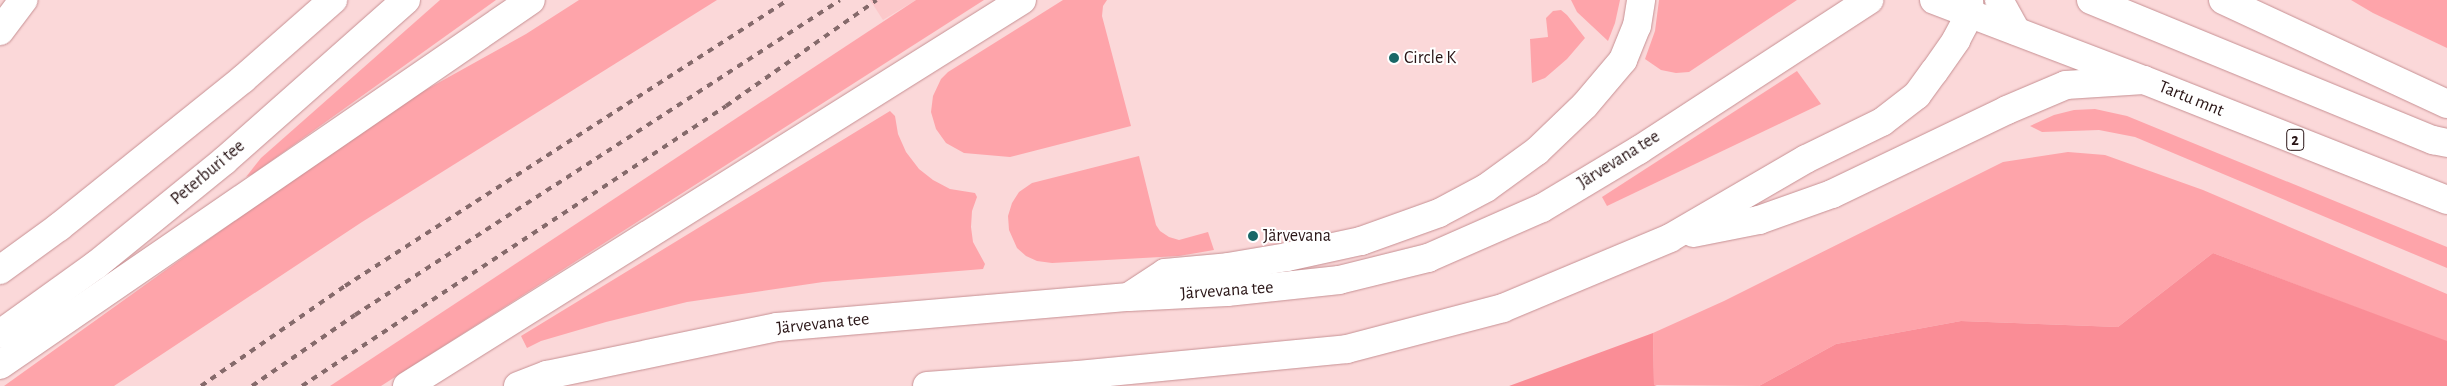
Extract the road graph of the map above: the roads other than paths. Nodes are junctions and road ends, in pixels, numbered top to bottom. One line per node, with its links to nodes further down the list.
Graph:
1 (23, 0): 13 (main road)
2 (333, 0): 20 (main road)
3 (406, 0): 22 (main road, Peterburi tee)
4 (531, 0): 23 (main road)
5 (1022, 0): 24 (main road)
6 (1641, 0): 21 (main road)
7 (1870, 0): 21 (main road, Järvevana tee)
8 (1934, 0): 12 (main road, Tartu mnt / 2)
9 (1999, 0): 14 (main road)
10 (2091, 0): 17 (main road)
11 (2227, 1): 16 (main road)
12 (1972, 5): 14 (main road, Tartu mnt / 2); 19 (main road)
13 (0, 31)
14 (2016, 31): 15 (main road, Tartu mnt / 2)
15 (2144, 80): 18 (main road, Tartu mnt / 2); 19 (main road)
16 (2447, 104)
17 (2447, 143)
18 (2447, 200)
19 (1670, 238): 26 (main road)
20 (0, 270)
21 (1129, 297): 25 (main road, Järvevana tee)
22 (0, 334)
23 (0, 365)
24 (407, 386)
25 (518, 386)
26 (927, 386)

